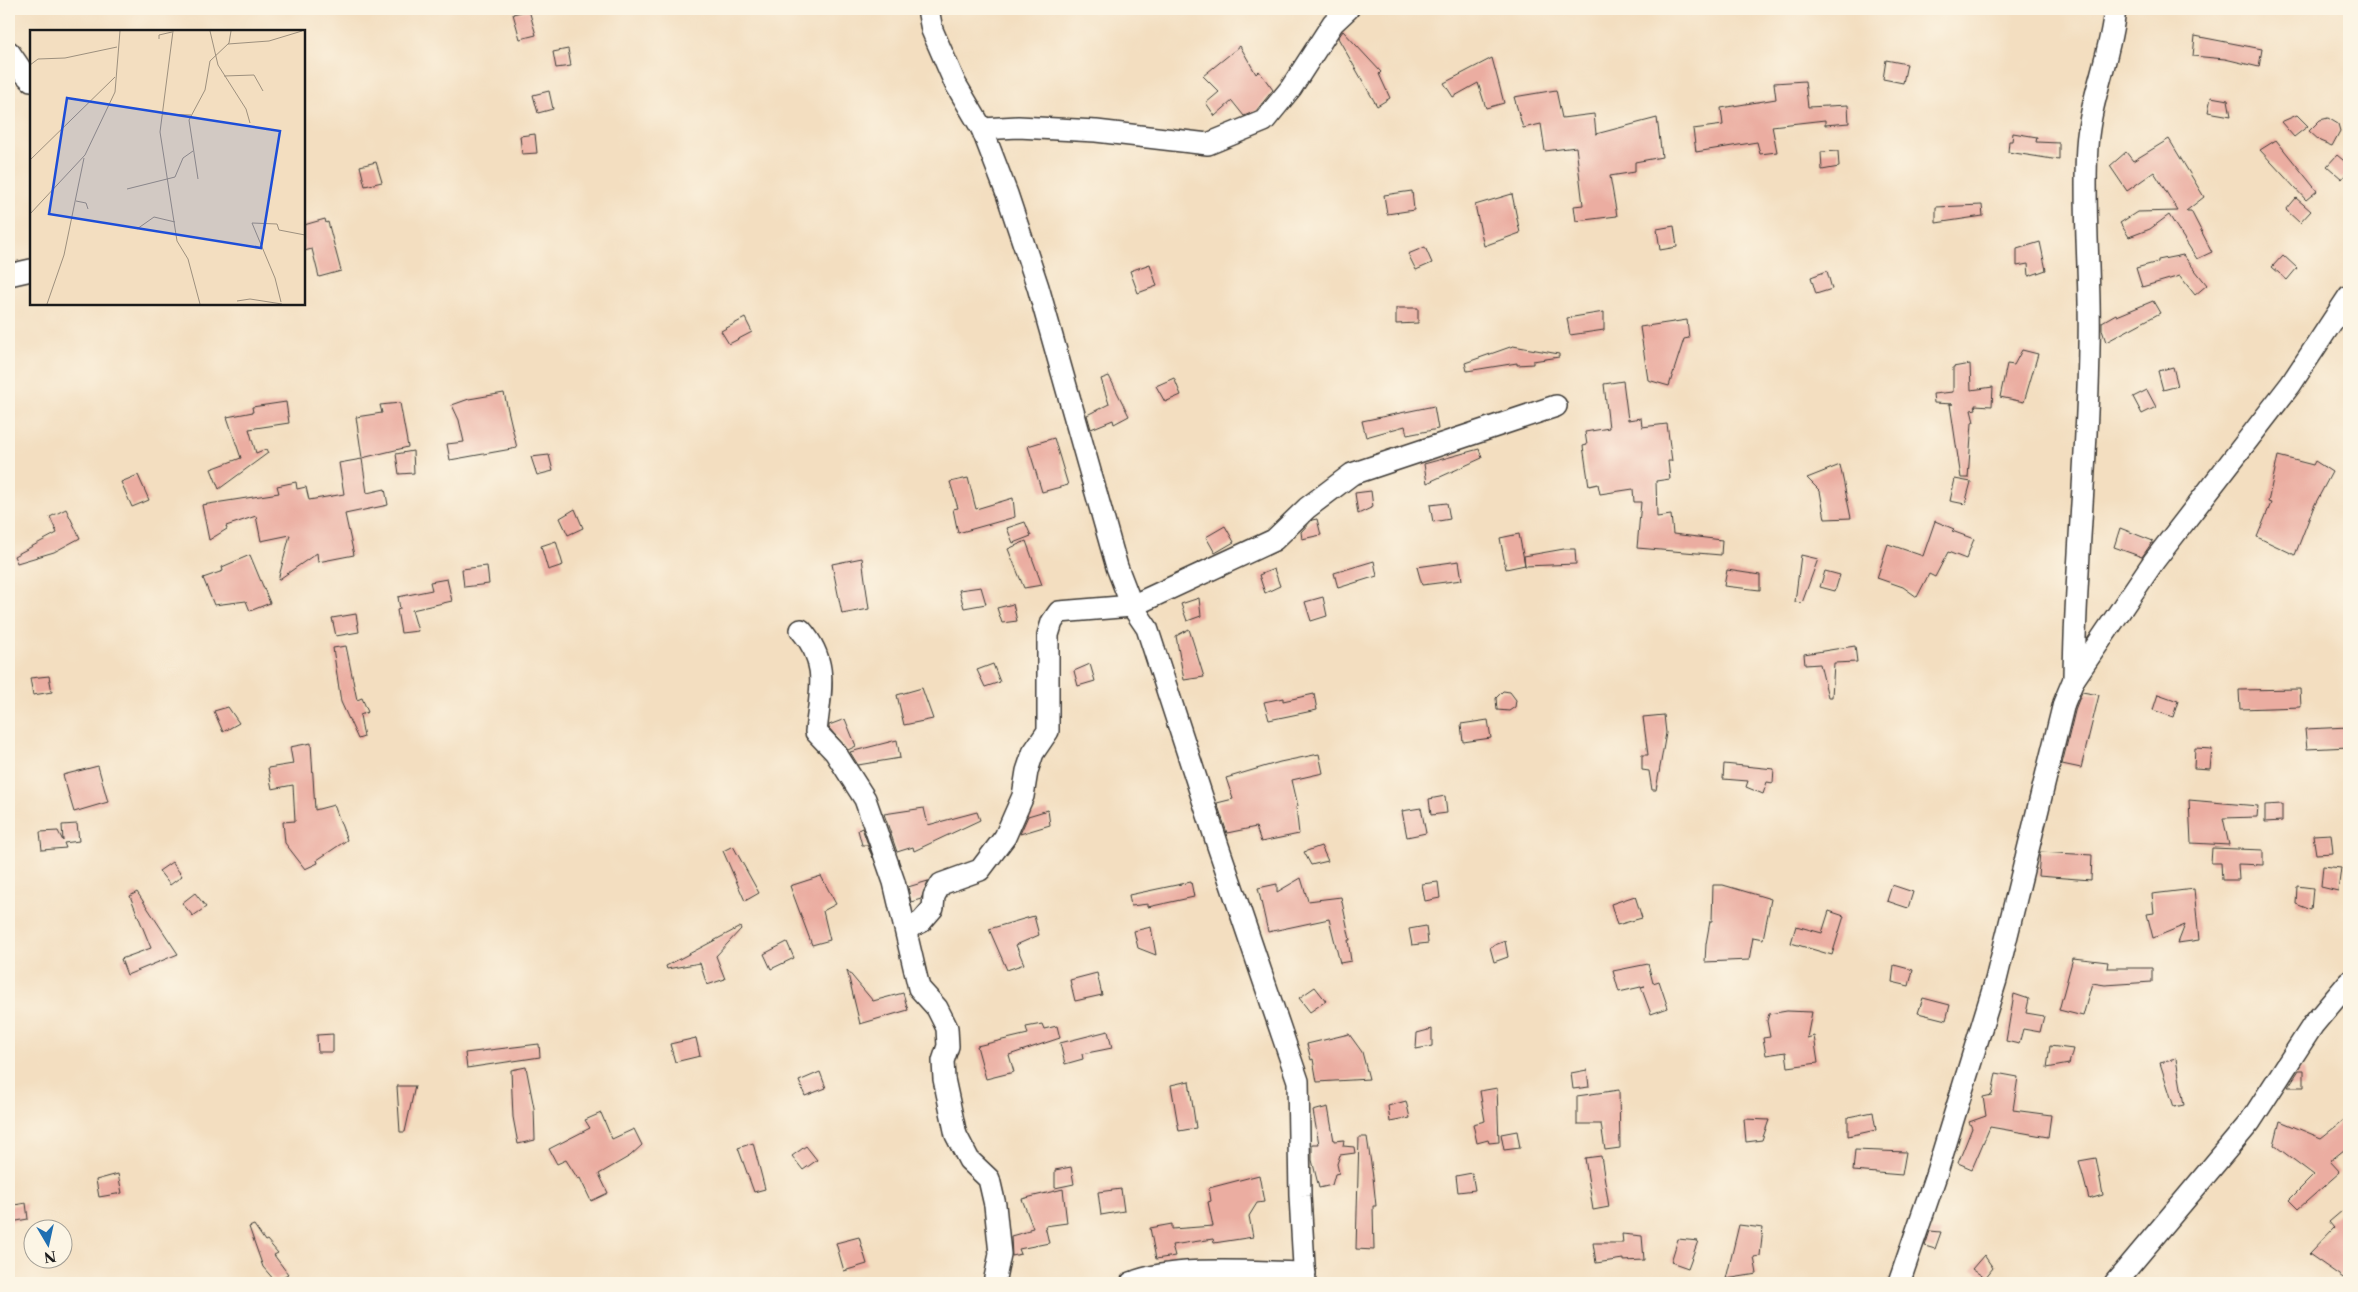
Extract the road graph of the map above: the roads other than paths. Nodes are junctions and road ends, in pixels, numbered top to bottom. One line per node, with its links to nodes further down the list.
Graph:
1 (928, 9): 6 (street)
2 (1348, 9): 6 (street)
3 (2115, 9): 13 (street)
4 (9, 52): 5 (street)
5 (30, 79)
6 (982, 129): 11 (street)
7 (30, 270): 8 (street)
8 (9, 275)
9 (2349, 296): 13 (street)
10 (1556, 406): 11 (street)
11 (1132, 606): 14 (street); 16 (street)
12 (801, 630): 14 (street)
13 (2074, 678): 19 (street)
14 (906, 929): 17 (street)
15 (2349, 982): 20 (street)
16 (1305, 1278): 18 (street)
17 (994, 1283)
18 (1131, 1283)
19 (1899, 1283)
20 (2115, 1283)

